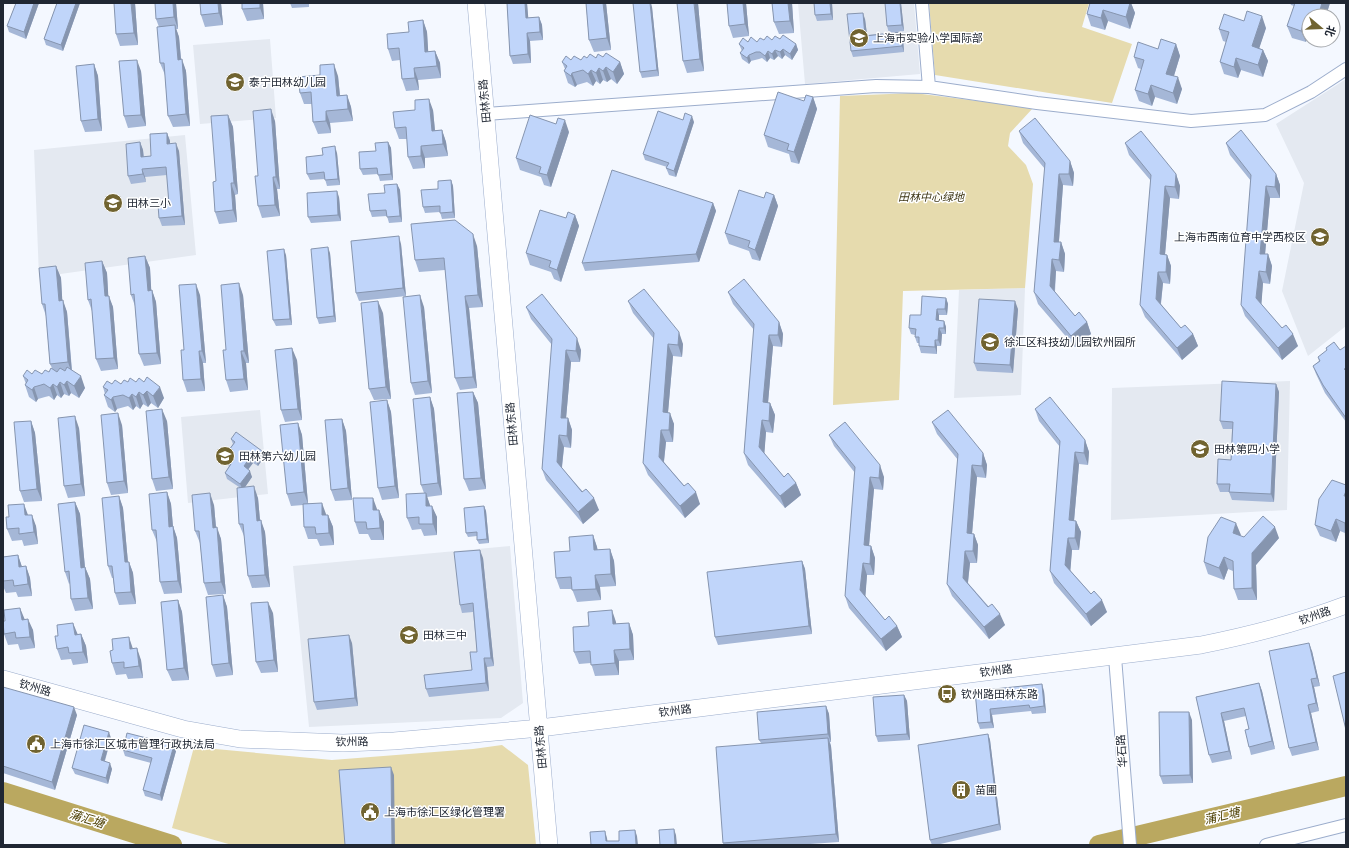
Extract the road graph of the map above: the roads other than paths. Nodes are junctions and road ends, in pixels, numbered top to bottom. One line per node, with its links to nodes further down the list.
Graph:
1 (476, 3): 5 (street, 田林东路)
2 (922, 3): 4 (street)
3 (1346, 69): 4 (street)
4 (929, 87): 5 (street)
5 (486, 114): 9 (street, 田林东路)
6 (1346, 605): 7 (street, 钦州路)
7 (1115, 657): 9 (street, 钦州路); 12 (street, 华石路)
8 (3, 679): 9 (street, 钦州路)
9 (540, 728): 11 (street, 田林东路)
10 (1346, 825): 13 (street)
11 (549, 845)
12 (1130, 845)
13 (1266, 845)

